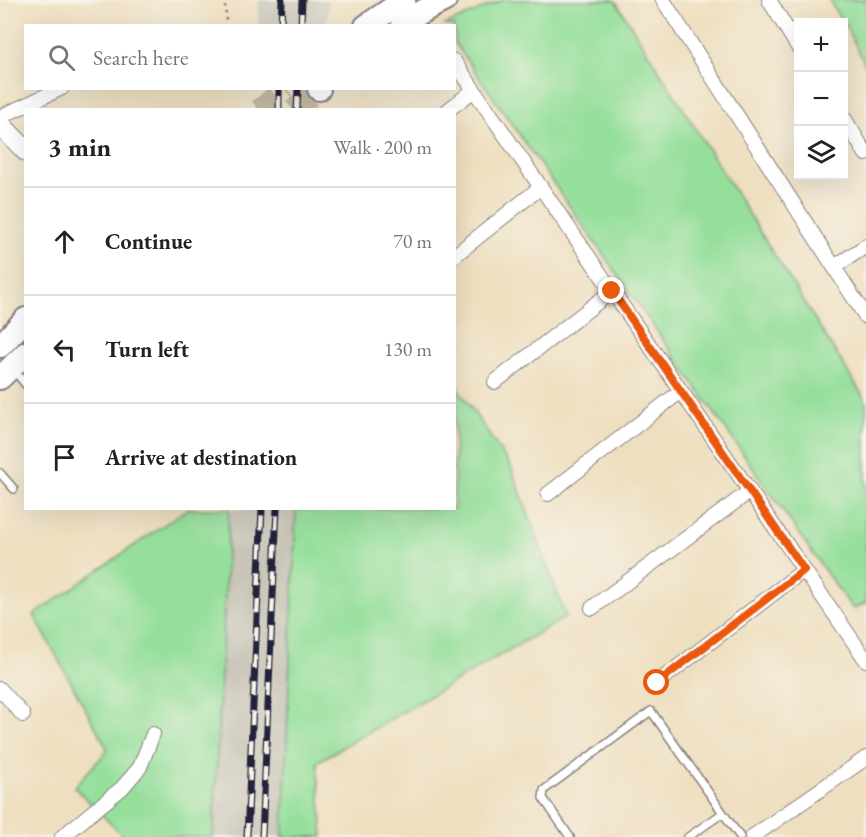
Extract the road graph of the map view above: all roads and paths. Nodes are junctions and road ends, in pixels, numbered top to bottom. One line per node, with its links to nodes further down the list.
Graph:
1 (225, 0): 6 (path)
2 (445, 0): 5 (main road)
3 (663, 0): 22 (street)
4 (769, 0): 9 (street)
5 (417, 9): 7 (main road); 8 (main road)
6 (226, 24)
7 (372, 24)
8 (404, 24)
9 (794, 41)
10 (456, 64): 12 (street)
11 (58, 90): 14 (street)
12 (474, 90): 13 (street); 19 (street)
13 (451, 108)
14 (0, 117)
15 (0, 124): 17 (street)
16 (848, 126): 18 (street)
17 (24, 149)
18 (866, 154)
19 (541, 187): 21 (street); 23 (street)
20 (866, 246): 22 (street)
21 (456, 254)
22 (834, 267): 24 (street)
23 (612, 291): 29 (street); 30 (street)
24 (866, 317)
25 (24, 321): 26 (main road)
26 (0, 346)
27 (12, 366): 28 (lane)
28 (24, 382)
29 (495, 382)
30 (681, 391): 33 (street); 34 (street)
31 (0, 473): 32 (lane)
32 (14, 489)
33 (750, 491): 35 (street); 36 (street)
34 (548, 494)
35 (804, 570): 37 (street); 38 (street)
36 (592, 608)
37 (866, 660)
38 (657, 683)
39 (0, 689): 40 (street)
40 (23, 716)
41 (153, 734): 44 (street)
42 (866, 758): 48 (street)
43 (723, 813): 45 (lane); 46 (lane); 47 (lane)
44 (62, 837)
45 (570, 837)
46 (688, 837)
47 (740, 837)
48 (752, 837)

